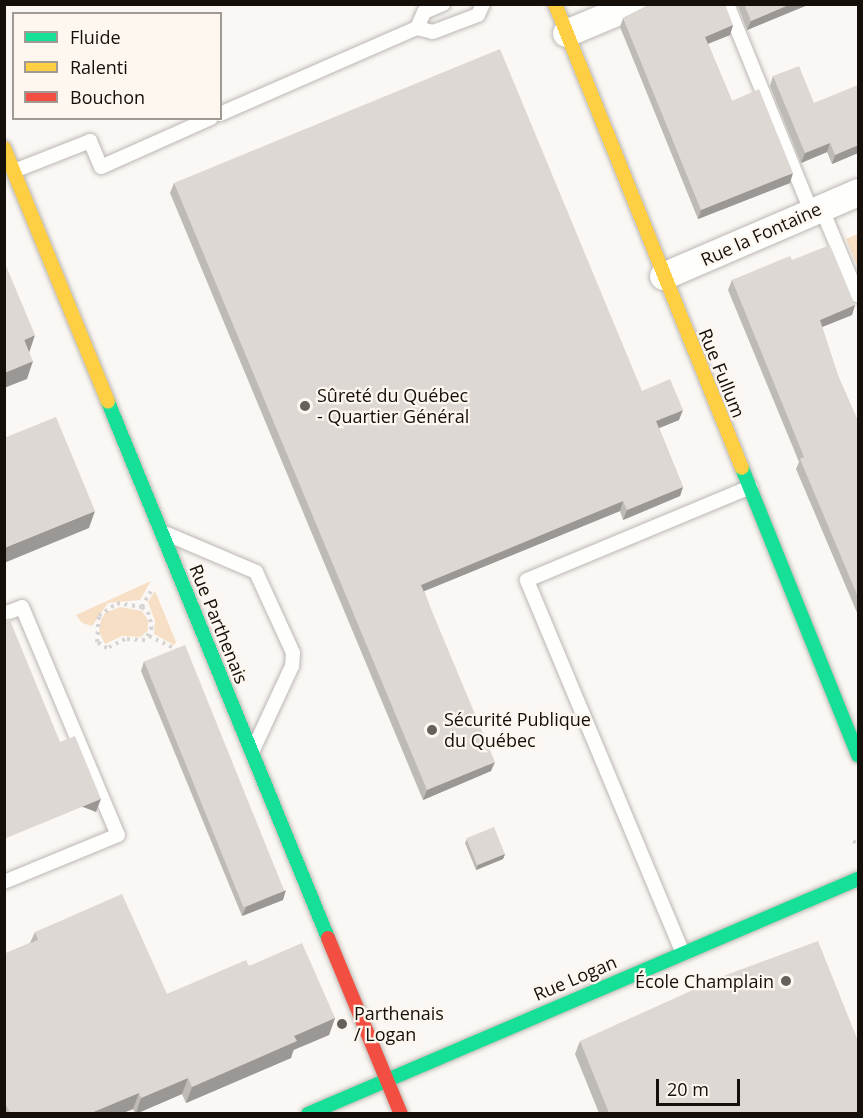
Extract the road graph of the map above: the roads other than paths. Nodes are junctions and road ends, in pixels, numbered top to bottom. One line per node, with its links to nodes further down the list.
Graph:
1 (442, 4): 6 (lane)
2 (483, 4): 6 (lane)
3 (555, 4): 7 (street, Rue Fullum)
4 (635, 4): 7 (street)
5 (727, 4): 13 (lane)
6 (417, 28): 8 (lane)
7 (566, 33): 14 (street, Rue Fullum)
8 (222, 113)
9 (207, 120): 11 (lane)
10 (4, 148): 11 (street, Rue Parthenais)
11 (14, 171): 17 (street, Rue Parthenais)
12 (858, 192): 13 (street, Rue la Fontaine)
13 (816, 209): 14 (street, Rue la Fontaine); 15 (lane)
14 (663, 276): 16 (street, Rue Fullum)
15 (858, 296)
16 (750, 488): 20 (street, Rue Fullum); 23 (lane)
17 (162, 532): 19 (street, Rue Parthenais); 19 (lane)
18 (4, 614): 22 (lane)
19 (252, 752): 24 (street, Rue Parthenais)
20 (858, 755)
21 (858, 879): 23 (street, Rue Logan)
22 (4, 882)
23 (682, 951): 24 (street, Rue Logan)
24 (387, 1079): 25 (street, Rue Logan); 26 (street, Rue Parthenais)
25 (308, 1113)
26 (401, 1113)

